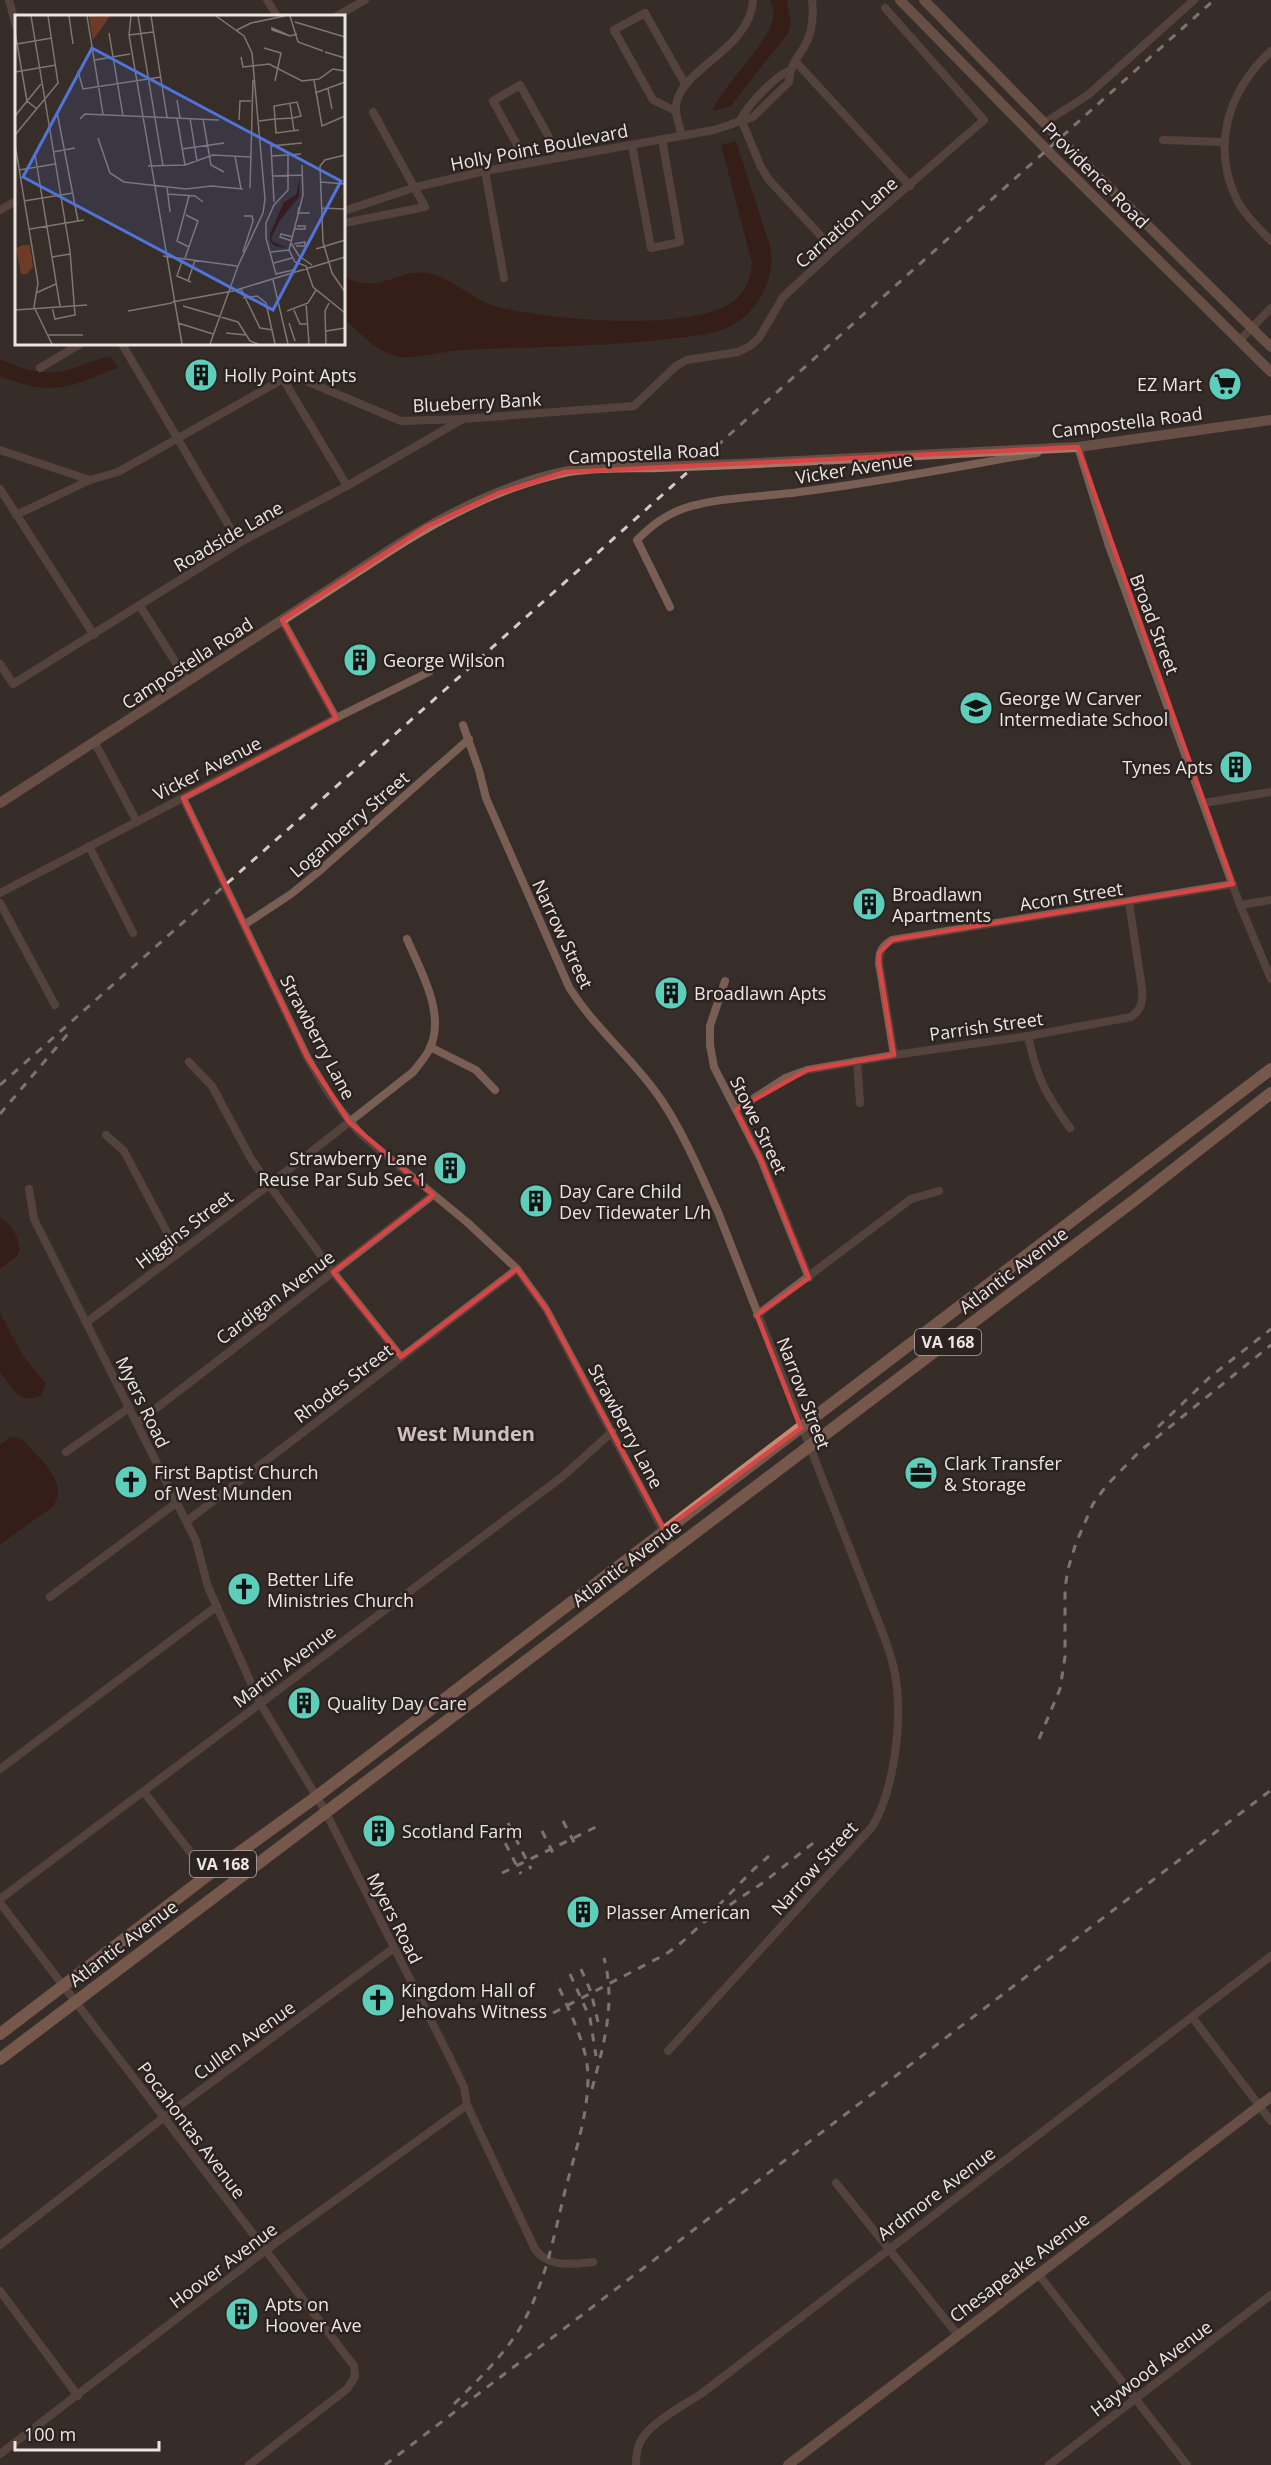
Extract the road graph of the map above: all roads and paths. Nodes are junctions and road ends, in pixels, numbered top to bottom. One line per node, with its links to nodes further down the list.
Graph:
1 (9, 0): 12 (street)
2 (267, 0): 10 (street)
3 (365, 0): 11 (street)
4 (753, 0): 15 (street)
5 (812, 0): 14 (street)
6 (900, 0): 39 (main road, Providence Road)
7 (924, 0): 19 (main road, Providence Road)
8 (1194, 0): 19 (street)
9 (885, 8): 28 (street, Carnation Lane)
10 (276, 15)
11 (339, 15)
12 (15, 22)
13 (1271, 51): 23 (street)
14 (795, 61): 18 (street); 28 (street)
15 (685, 84): 16 (street); 16 (street)
16 (676, 111): 20 (street)
17 (373, 112): 29 (street)
18 (741, 119): 20 (street, Holly Point Boulevard); 35 (street)
19 (1044, 123): 38 (main road, Providence Road)
20 (682, 135): 21 (street, Holly Point Boulevard)
21 (662, 139): 24 (street, Holly Point Boulevard); 24 (street)
22 (1163, 140): 23 (street)
23 (1224, 142): 34 (street)
24 (632, 145): 25 (street, Holly Point Boulevard)
25 (560, 157): 26 (street, Holly Point Boulevard); 26 (street)
26 (527, 163): 27 (street, Holly Point Boulevard)
27 (485, 171): 29 (street, Holly Point Boulevard); 36 (street)
28 (910, 186): 35 (street, Carnation Lane)
29 (416, 187): 32 (street, Holly Point Boulevard); 33 (street)
30 (15, 202): 31 (street)
31 (0, 210)
32 (345, 211)
33 (345, 223)
34 (1271, 241)
35 (834, 250): 43 (street, Carnation Lane)
36 (504, 278)
37 (1271, 308): 38 (street)
38 (1252, 327): 39 (street); 42 (main road, Providence Road)
39 (1240, 340): 45 (main road, Providence Road)
40 (78, 345): 44 (street)
41 (123, 345): 49 (street)
42 (1271, 347)
43 (738, 352): 47 (street, Blueberry Bank)
44 (40, 368)
45 (1271, 372)
46 (283, 379): 47 (street, Blueberry Bank); 49 (street); 53 (street)
47 (463, 419): 53 (street, Roadside Lane)
48 (1271, 420): 50 (main road, Campostella Road)
49 (177, 440): 52 (street); 56 (street)
50 (1078, 447): 58 (street, Vicker Avenue); 59 (main road, Campostella Road, bridge); 71 (street, Broad Street)
51 (0, 450): 52 (street)
52 (90, 480): 55 (street)
53 (347, 486): 56 (street, Roadside Lane)
54 (0, 489): 55 (street)
55 (16, 515): 60 (street)
56 (240, 543): 57 (street, Roadside Lane)
57 (140, 606): 60 (street, Roadside Lane); 63 (street)
58 (670, 607)
59 (282, 620): 63 (main road, Campostella Road); 64 (street)
60 (93, 635): 61 (street, Roadside Lane)
61 (0, 664)
62 (429, 672): 64 (street, Vicker Avenue)
63 (188, 681): 67 (main road, Campostella Road)
64 (336, 718): 69 (street, Vicker Avenue)
65 (463, 725): 66 (street, Narrow Street)
66 (469, 739): 80 (street, Loganberry Street); 107 (street, Narrow Street)
67 (95, 743): 70 (main road, Campostella Road); 72 (street)
68 (1271, 792): 71 (street)
69 (183, 798): 72 (street, Vicker Avenue); 80 (street, Strawberry Lane)
70 (0, 803)
71 (1204, 803): 74 (street, Broad Street)
72 (137, 822): 73 (street, Vicker Avenue)
73 (89, 846): 75 (street, Vicker Avenue); 81 (street)
74 (1233, 884): 77 (street, Acorn Street); 79 (street, Broad Street)
75 (0, 893)
76 (1271, 900): 79 (street)
77 (1129, 902): 86 (street, Parrish Street); 88 (street, Acorn Street)
78 (0, 903): 85 (street)
79 (1240, 905): 83 (street, Broad Street)
80 (244, 925): 96 (street, Strawberry Lane)
81 (133, 933)
82 (407, 939): 87 (street, Higgins Street)
83 (1271, 979)
84 (725, 981): 95 (street, Stowe Street)
85 (55, 1005)
86 (1028, 1036): 88 (street, Parrish Street); 97 (street)
87 (430, 1047): 92 (street); 96 (street, Higgins Street)
88 (894, 1055): 89 (street, Parrish Street)
89 (857, 1061): 94 (street); 95 (street, Parrish Street)
90 (189, 1062): 99 (street)
91 (1271, 1069): 112 (main road, Atlantic Avenue / VA 168)
92 (495, 1090)
93 (1271, 1093): 114 (main road, Atlantic Avenue / VA 168)
94 (861, 1103)
95 (736, 1110): 106 (street, Stowe Street)
96 (349, 1122): 99 (street, Higgins Street); 102 (street, Strawberry Lane)
97 (1070, 1128)
98 (106, 1135): 103 (street)
99 (269, 1185): 103 (street, Higgins Street); 105 (street)
100 (29, 1189): 108 (street, Myers Road)
101 (939, 1191): 106 (street)
102 (433, 1196): 104 (street, Strawberry Lane); 105 (street, Cardigan Avenue)
103 (178, 1252): 108 (street, Higgins Street)
104 (517, 1269): 109 (street, Rhodes Street); 113 (street, Strawberry Lane)
105 (333, 1272): 109 (street); 111 (street, Cardigan Avenue)
106 (809, 1278): 107 (street)
107 (758, 1315): 112 (street, Narrow Street)
108 (87, 1322): 110 (street, Myers Road)
109 (401, 1357): 117 (street, Rhodes Street)
110 (129, 1408): 111 (street, Myers Road); 115 (street)
111 (137, 1423): 116 (street, Myers Road)
112 (801, 1428): 114 (street, Narrow Street); 118 (main road, Atlantic Avenue / VA 168)
113 (612, 1432): 118 (street, Strawberry Lane); 122 (street, Martin Avenue)
114 (808, 1447): 119 (main road, Atlantic Avenue / VA 168); 135 (street, Narrow Street)
115 (66, 1452)
116 (176, 1503): 117 (street, Myers Road); 120 (street)
117 (187, 1521): 121 (street, Myers Road)
118 (664, 1530): 119 (street, Strawberry Lane); 125 (main road, Atlantic Avenue / VA 168)
119 (673, 1549): 126 (main road, Atlantic Avenue / VA 168)
120 (50, 1596)
121 (217, 1606): 122 (street, Myers Road); 123 (street)
122 (260, 1703): 124 (street, Martin Avenue); 125 (street, Myers Road)
123 (0, 1769)
124 (144, 1792): 127 (street); 128 (street, Martin Avenue)
125 (316, 1797): 126 (street, Myers Road); 127 (main road, Atlantic Avenue / VA 168)
126 (326, 1813): 129 (street, Myers Road); 132 (main road, Atlantic Avenue / VA 168)
127 (208, 1875): 131 (main road, Atlantic Avenue / VA 168)
128 (0, 1901): 131 (street, Pocahontas Avenue)
129 (394, 1948): 138 (street, Myers Road); 140 (street, Cullen Avenue)
130 (1271, 1956): 133 (street, Ardmore Avenue)
131 (64, 1985): 132 (street, Pocahontas Avenue); 134 (main road, Atlantic Avenue / VA 168)
132 (76, 2001): 136 (main road, Atlantic Avenue / VA 168); 140 (street, Pocahontas Avenue)
133 (1192, 2018): 139 (street); 144 (street, Ardmore Avenue)
134 (0, 2034)
135 (668, 2051)
136 (0, 2060)
137 (1271, 2097): 139 (main road, Chesapeake Avenue)
138 (467, 2105): 145 (street, Hoover Avenue); 146 (street, Myers Road)
139 (1259, 2106): 141 (street); 147 (main road, Chesapeake Avenue)
140 (163, 2118): 143 (street, Cullen Avenue); 145 (street, Pocahontas Avenue)
141 (1271, 2121)
142 (836, 2183): 144 (street)
143 (0, 2246)
144 (888, 2248): 150 (street); 155 (street, Ardmore Avenue)
145 (266, 2250): 151 (street, Hoover Avenue); 154 (street, Pocahontas Avenue)
146 (593, 2262)
147 (1039, 2275): 150 (main road, Chesapeake Avenue); 152 (street)
148 (0, 2291): 151 (street)
149 (1271, 2295): 152 (street, Haywood Avenue)
150 (957, 2334): 156 (main road, Chesapeake Avenue)
151 (78, 2396): 153 (street, Hoover Avenue)
152 (1136, 2399): 157 (street, Haywood Avenue); 158 (street)
153 (0, 2454)
154 (249, 2465)
155 (636, 2465)
156 (788, 2465)
157 (1048, 2465)
158 (1187, 2465)

